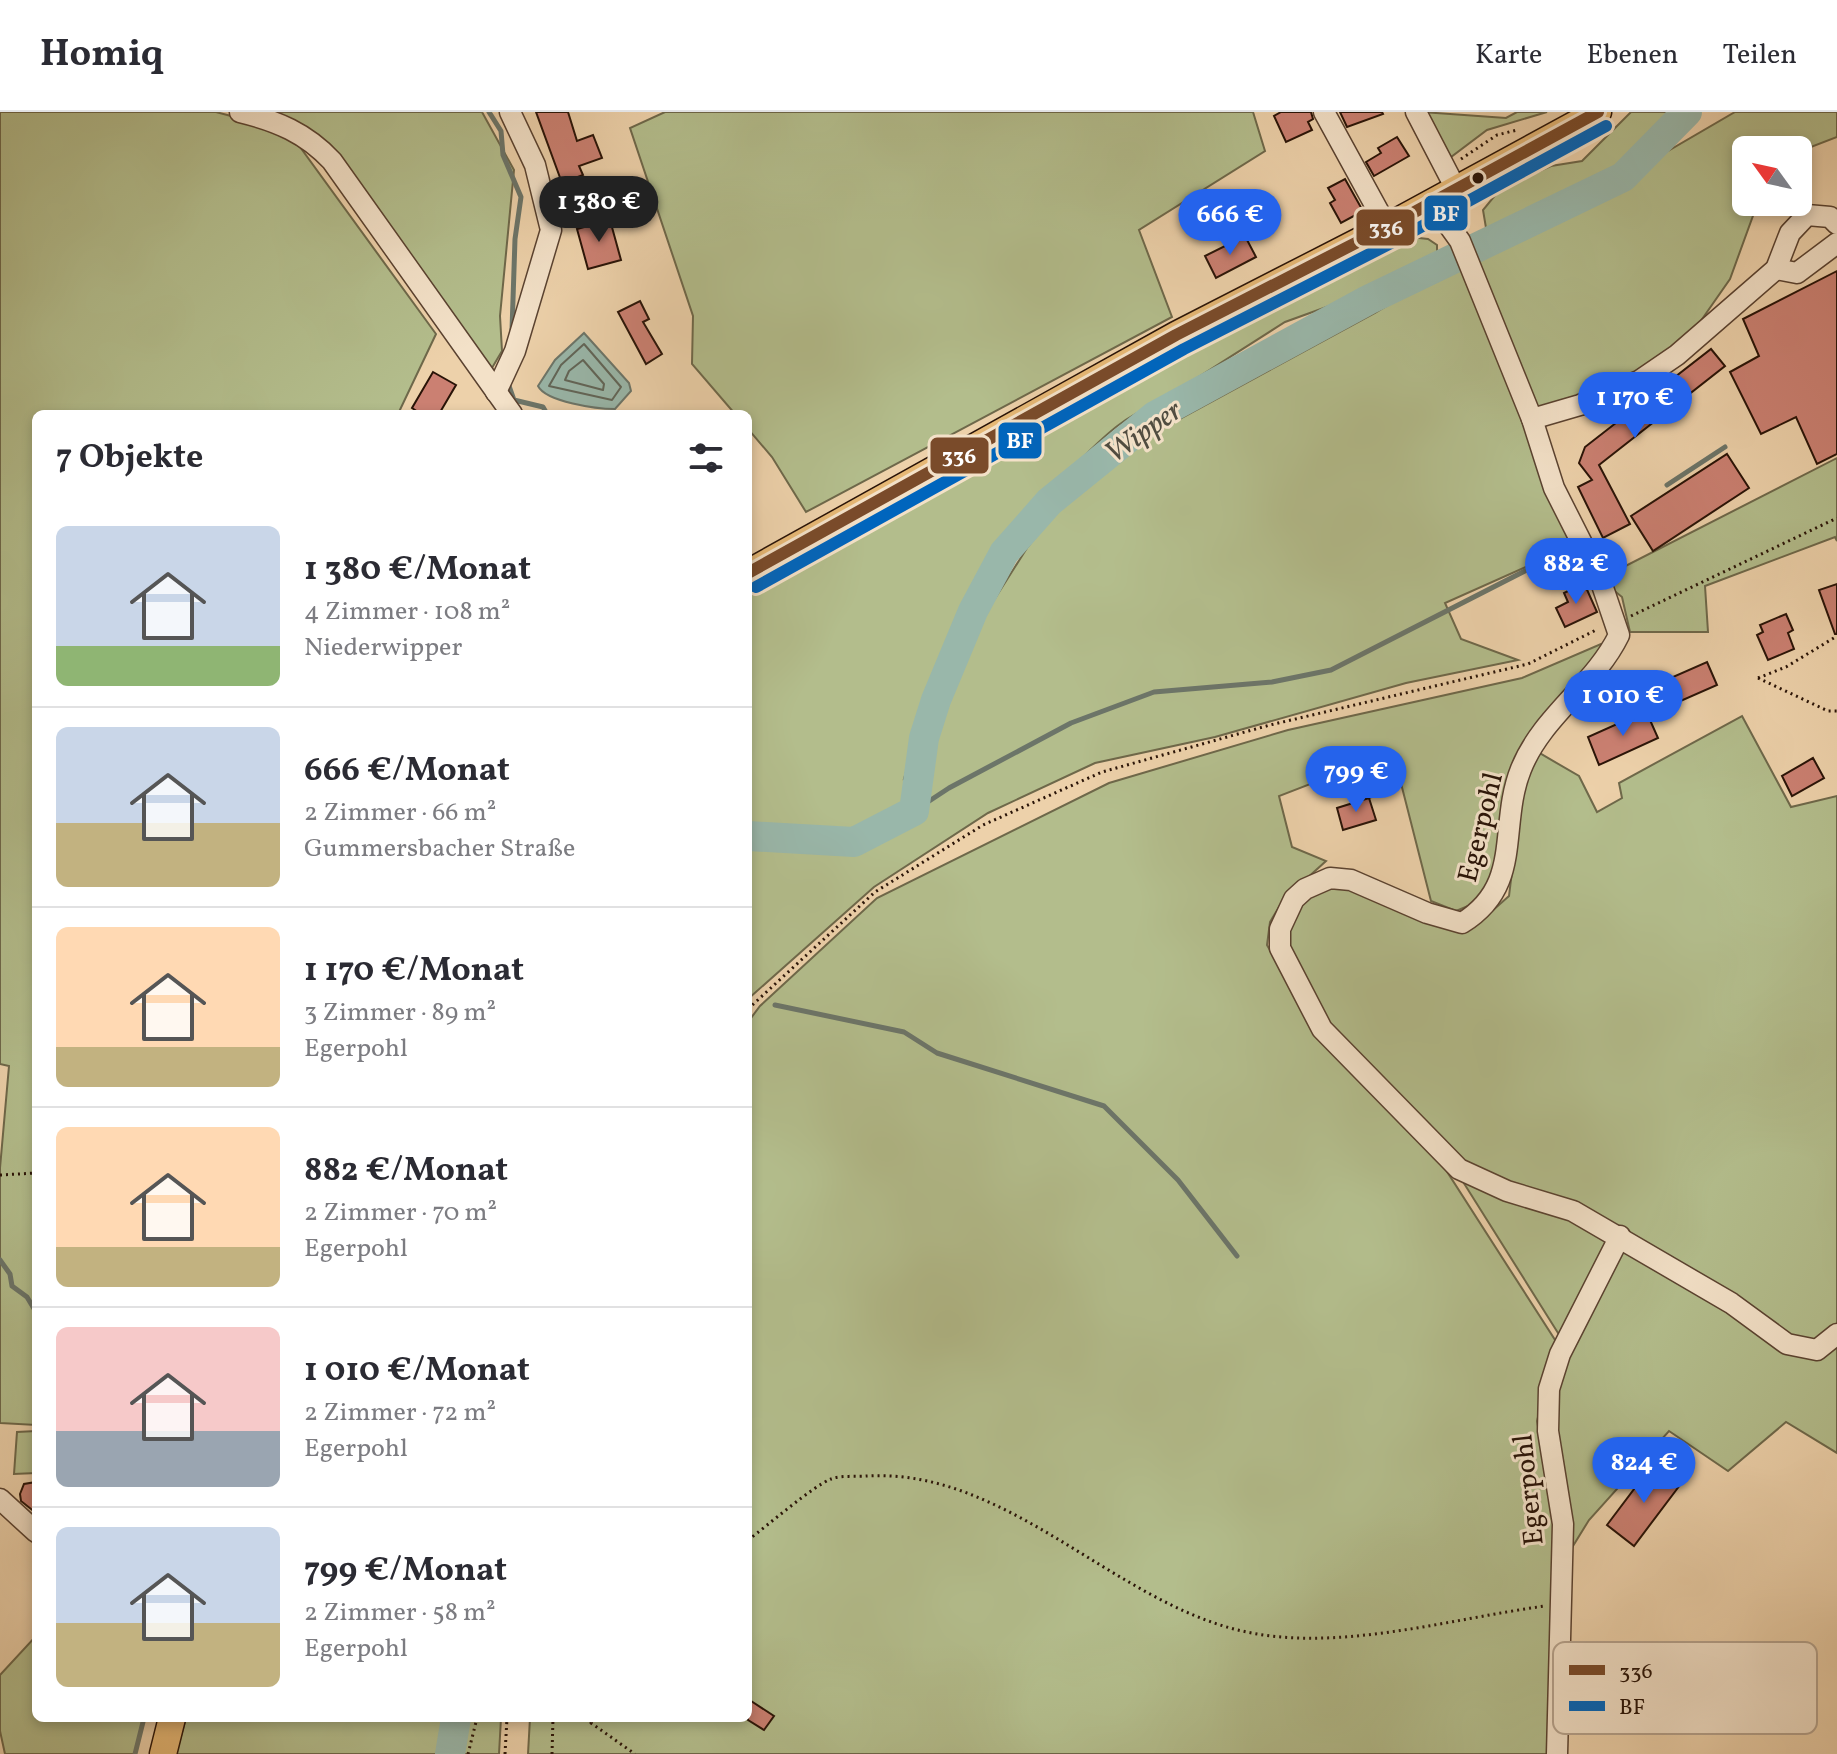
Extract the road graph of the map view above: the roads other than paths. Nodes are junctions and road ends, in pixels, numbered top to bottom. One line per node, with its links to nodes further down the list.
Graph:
1 (240, 112): 12 (street)
2 (510, 112): 12 (street)
3 (1324, 112): 9 (street)
4 (1416, 112): 6 (street)
5 (1598, 112): 6 (main road)
6 (1456, 189): 7 (main road)
7 (1432, 202): 9 (main road); 14 (street)
8 (1837, 224): 11 (street)
9 (1387, 227): 15 (main road)
10 (1837, 243): 11 (street)
11 (1776, 269): 14 (street)
12 (496, 392): 13 (street)
13 (509, 410)
14 (1532, 419): 16 (street, Egerpohl)
15 (752, 571)
16 (1620, 1236): 17 (street, Egerpohl); 20 (street, Egerpohl)
17 (1837, 1334)
18 (0, 1499): 19 (street)
19 (32, 1528)
20 (1560, 1642)
21 (171, 1722): 23 (main road)
22 (1558, 1734): 24 (street, Egerpohl)
23 (163, 1754)
24 (1557, 1754)

